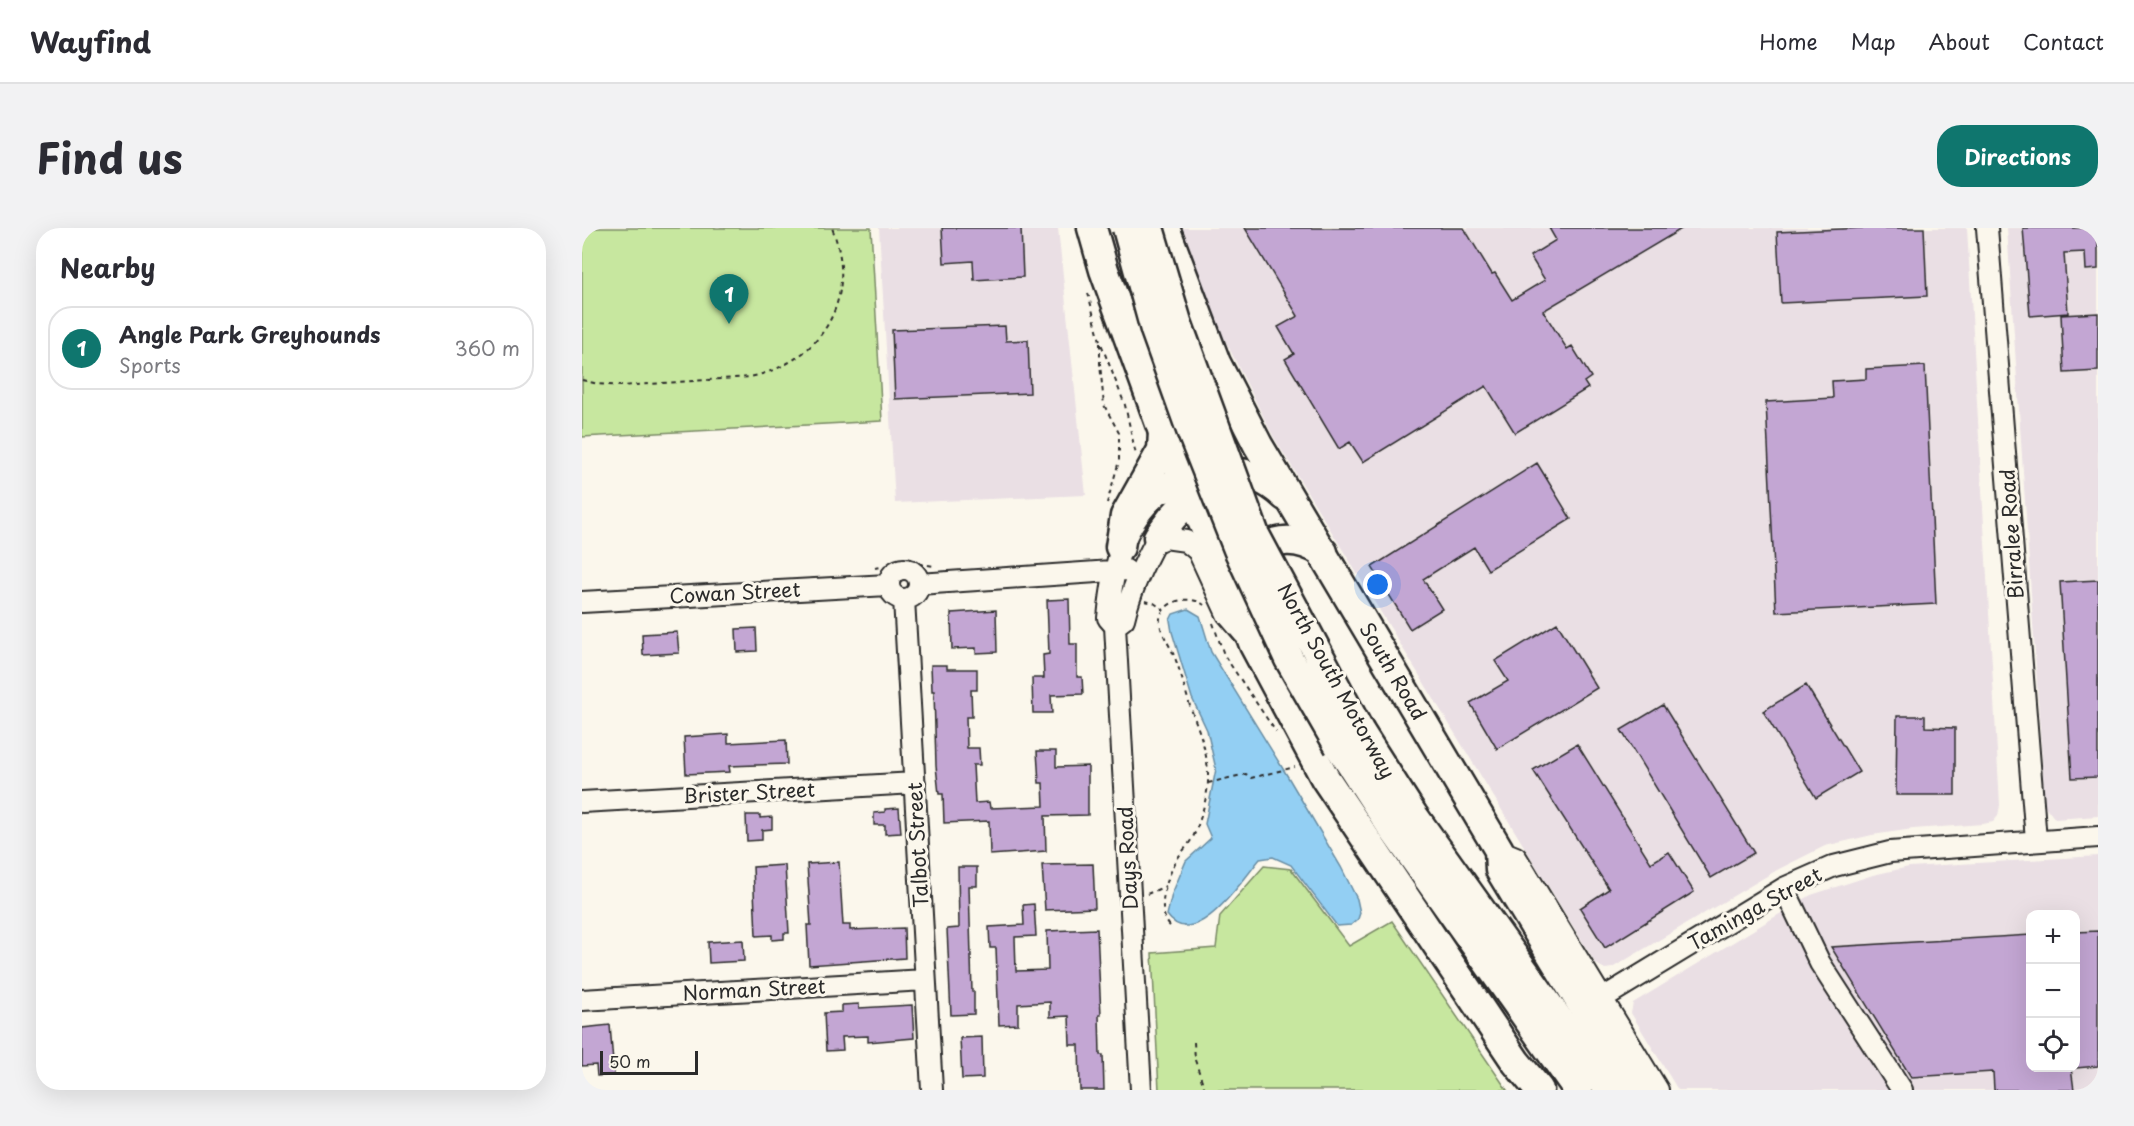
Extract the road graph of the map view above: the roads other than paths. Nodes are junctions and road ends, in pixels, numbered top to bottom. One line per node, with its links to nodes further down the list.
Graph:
1 (1092, 228): 7 (highway)
2 (1127, 228): 23 (highway, North South Motorway, bridge)
3 (1149, 228): 23 (highway, North South Motorway, bridge)
4 (1165, 228): 6 (highway, South Road)
5 (1988, 228): 27 (street, Birralee Road)
6 (1206, 336): 7 (highway); 8 (highway, South Road)
7 (1135, 359): 9 (highway)
8 (1216, 363): 10 (highway); 13 (highway, South Road)
9 (1163, 432): 11 (highway); 14 (highway)
10 (1216, 472): 11 (highway); 13 (highway)
11 (1181, 488): 12 (highway); 14 (street, Days Road); 19 (highway)
12 (1158, 537): 15 (street); 22 (street)
13 (1323, 552): 19 (highway); 28 (highway, South Road)
14 (1117, 559): 15 (street); 16 (street); 21 (street, Days Road)
15 (1140, 569): 21 (street)
16 (919, 584): 17 (street); 18 (street)
17 (888, 585): 18 (street); 20 (street, Cowan Street)
18 (904, 599): 24 (street, Talbot Street)
19 (1237, 600): 22 (highway)
20 (582, 602)
21 (1115, 626): 34 (street, Days Road)
22 (1254, 645): 35 (highway)
23 (1349, 739): 36 (highway, North South Motorway); 37 (highway, North South Motorway)
24 (915, 783): 25 (street, Brister Street); 30 (street, Talbot Street)
25 (582, 802)
26 (2098, 837): 27 (street, Taminga Street)
27 (2036, 840): 29 (street, Taminga Street)
28 (1499, 850): 31 (street, South Road); 38 (highway)
29 (1784, 888): 31 (street, Taminga Street); 40 (street)
30 (925, 980): 32 (street, Norman Street); 33 (street, Talbot Street)
31 (1603, 998): 39 (street, South Road)
32 (582, 1000)
33 (932, 1090)
34 (1141, 1090)
35 (1539, 1090)
36 (1578, 1090)
37 (1609, 1090)
38 (1637, 1090)
39 (1658, 1090)
40 (1902, 1090)

